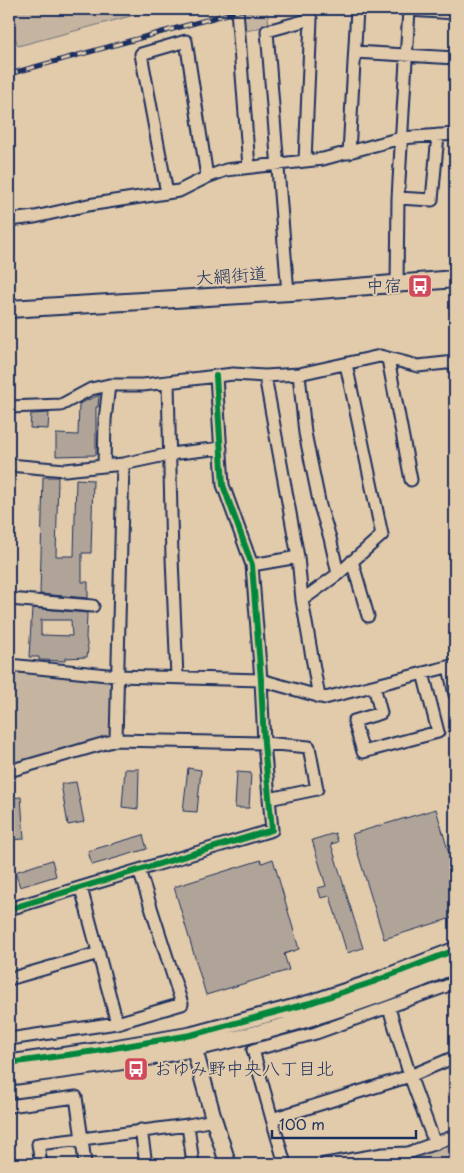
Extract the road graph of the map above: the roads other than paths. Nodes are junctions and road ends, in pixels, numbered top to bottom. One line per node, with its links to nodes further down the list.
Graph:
1 (237, 9): 14 (street)
2 (356, 9): 5 (street)
3 (410, 10): 4 (street); 6 (street)
4 (455, 13)
5 (355, 52): 6 (street); 11 (street)
6 (407, 56): 7 (street); 10 (street)
7 (455, 58)
8 (455, 134): 9 (street)
9 (438, 135): 10 (street); 17 (street)
10 (401, 138): 11 (street); 17 (street)
11 (349, 153): 12 (street)
12 (306, 161): 13 (street); 13 (street)
13 (277, 164): 14 (street); 21 (street)
14 (249, 167): 15 (street)
15 (207, 177): 16 (street); 16 (street)
16 (166, 193): 18 (street)
17 (398, 198): 20 (street)
18 (9, 220)
19 (455, 279): 20 (main road, 大網街道)
20 (397, 284): 21 (main road, 大網街道)
21 (288, 292): 22 (main road, 大網街道)
22 (9, 310)
23 (388, 359): 24 (street); 25 (street); 37 (street)
24 (455, 362)
25 (346, 364): 26 (street); 39 (street)
26 (299, 374): 28 (street); 41 (street)
27 (216, 376): 28 (street); 29 (street); 32 (street)
28 (265, 376): 38 (street)
29 (168, 382): 30 (street); 33 (street)
30 (109, 385): 31 (street); 36 (street)
31 (9, 407)
32 (221, 448): 33 (street); 40 (street)
33 (170, 454): 34 (street); 50 (street)
34 (123, 464): 36 (street); 49 (street)
35 (9, 465): 36 (street)
36 (104, 466)
37 (411, 480)
38 (298, 558): 40 (street); 43 (street)
39 (352, 561): 41 (street); 45 (street)
40 (252, 565): 51 (street)
41 (338, 574): 43 (street)
42 (9, 599): 44 (street)
43 (302, 600): 54 (street)
44 (93, 606)
45 (368, 616)
46 (9, 665): 49 (street)
47 (452, 666): 48 (street); 53 (street)
48 (423, 673): 52 (street); 52 (street)
49 (117, 676): 50 (street); 55 (street)
50 (177, 677): 51 (street)
51 (261, 680): 54 (street); 56 (street)
52 (374, 686): 54 (street)
53 (455, 695)
54 (319, 697)
55 (116, 740): 56 (street); 57 (street)
56 (264, 743): 58 (street); 58 (street)
57 (9, 771)
58 (269, 799): 59 (street)
59 (139, 870): 60 (street); 68 (street)
60 (81, 888): 61 (street); 63 (street)
61 (9, 909)
62 (455, 950): 72 (street)
63 (99, 953): 65 (street); 68 (street)
64 (455, 964): 70 (street)
65 (9, 979)
66 (455, 984): 67 (street)
67 (389, 1008): 73 (street); 76 (street)
68 (117, 1023): 69 (street)
69 (9, 1039)
70 (194, 1048): 74 (street); 77 (street)
71 (455, 1058): 73 (street)
72 (9, 1063)
73 (410, 1076): 76 (street); 82 (street)
74 (9, 1078)
75 (9, 1106): 81 (street)
76 (272, 1119): 88 (street)
77 (214, 1120): 78 (street); 87 (street)
78 (188, 1125): 79 (street); 86 (street)
79 (141, 1130): 81 (street); 85 (street)
80 (455, 1136): 82 (street)
81 (82, 1139): 83 (street); 84 (street)
82 (435, 1144): 89 (street)
83 (41, 1164)
84 (85, 1164)
85 (146, 1164)
86 (193, 1164)
87 (228, 1164)
88 (285, 1164)
89 (325, 1164)

